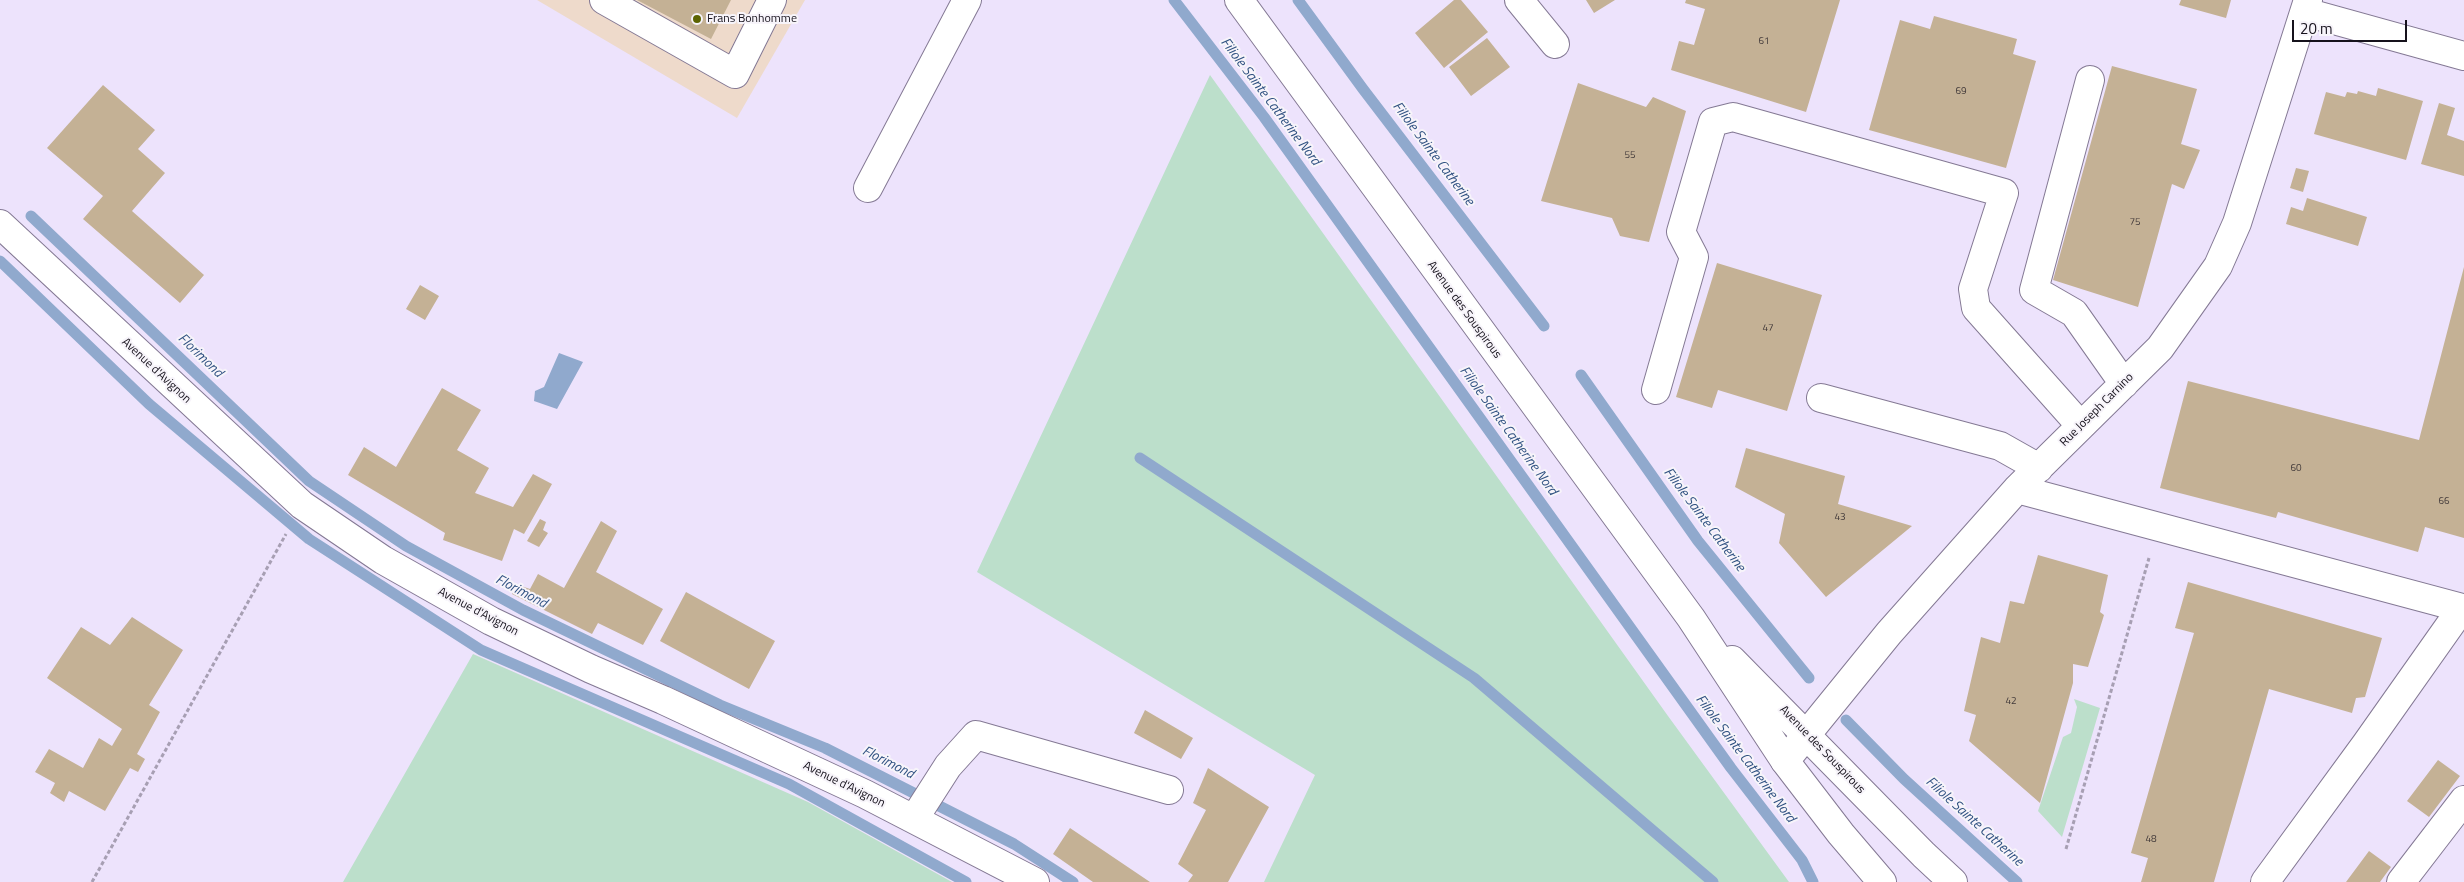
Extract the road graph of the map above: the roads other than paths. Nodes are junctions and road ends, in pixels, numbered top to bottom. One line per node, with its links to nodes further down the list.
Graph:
1 (604, 0): 2 (street)
2 (772, 0)
3 (967, 0): 10 (street)
4 (1239, 0): 19 (street, Avenue des Souspirous)
5 (1519, 0): 7 (street)
6 (2307, 6): 8 (street); 12 (street, Rue Joseph Carnino)
7 (1555, 44)
8 (2464, 56)
9 (2090, 80): 12 (street)
10 (868, 188)
11 (0, 224): 24 (street, Avenue d'Avignon)
12 (2124, 384): 15 (street, Rue Joseph Carnino)
13 (1656, 390): 15 (street)
14 (1821, 398): 16 (street)
15 (2081, 426): 16 (street, Rue Joseph Carnino)
16 (2039, 468): 17 (street, Rue Joseph Carnino)
17 (2017, 489): 18 (street); 20 (street, Rue Joseph Carnino)
18 (2463, 607): 28 (street)
19 (1690, 618): 20 (street, Avenue des Souspirous); 21 (street, Avenue des Souspirous)
20 (1806, 734): 21 (street, Rue Joseph Carnino); 27 (street, Avenue des Souspirous)
21 (1785, 761): 26 (street, Avenue des Souspirous)
22 (1169, 790): 24 (street)
23 (2464, 800): 29 (street)
24 (914, 819): 25 (street, Avenue d'Avignon)
25 (1035, 882)
26 (1882, 882)
27 (1953, 882)
28 (2265, 882)
29 (2401, 882)

